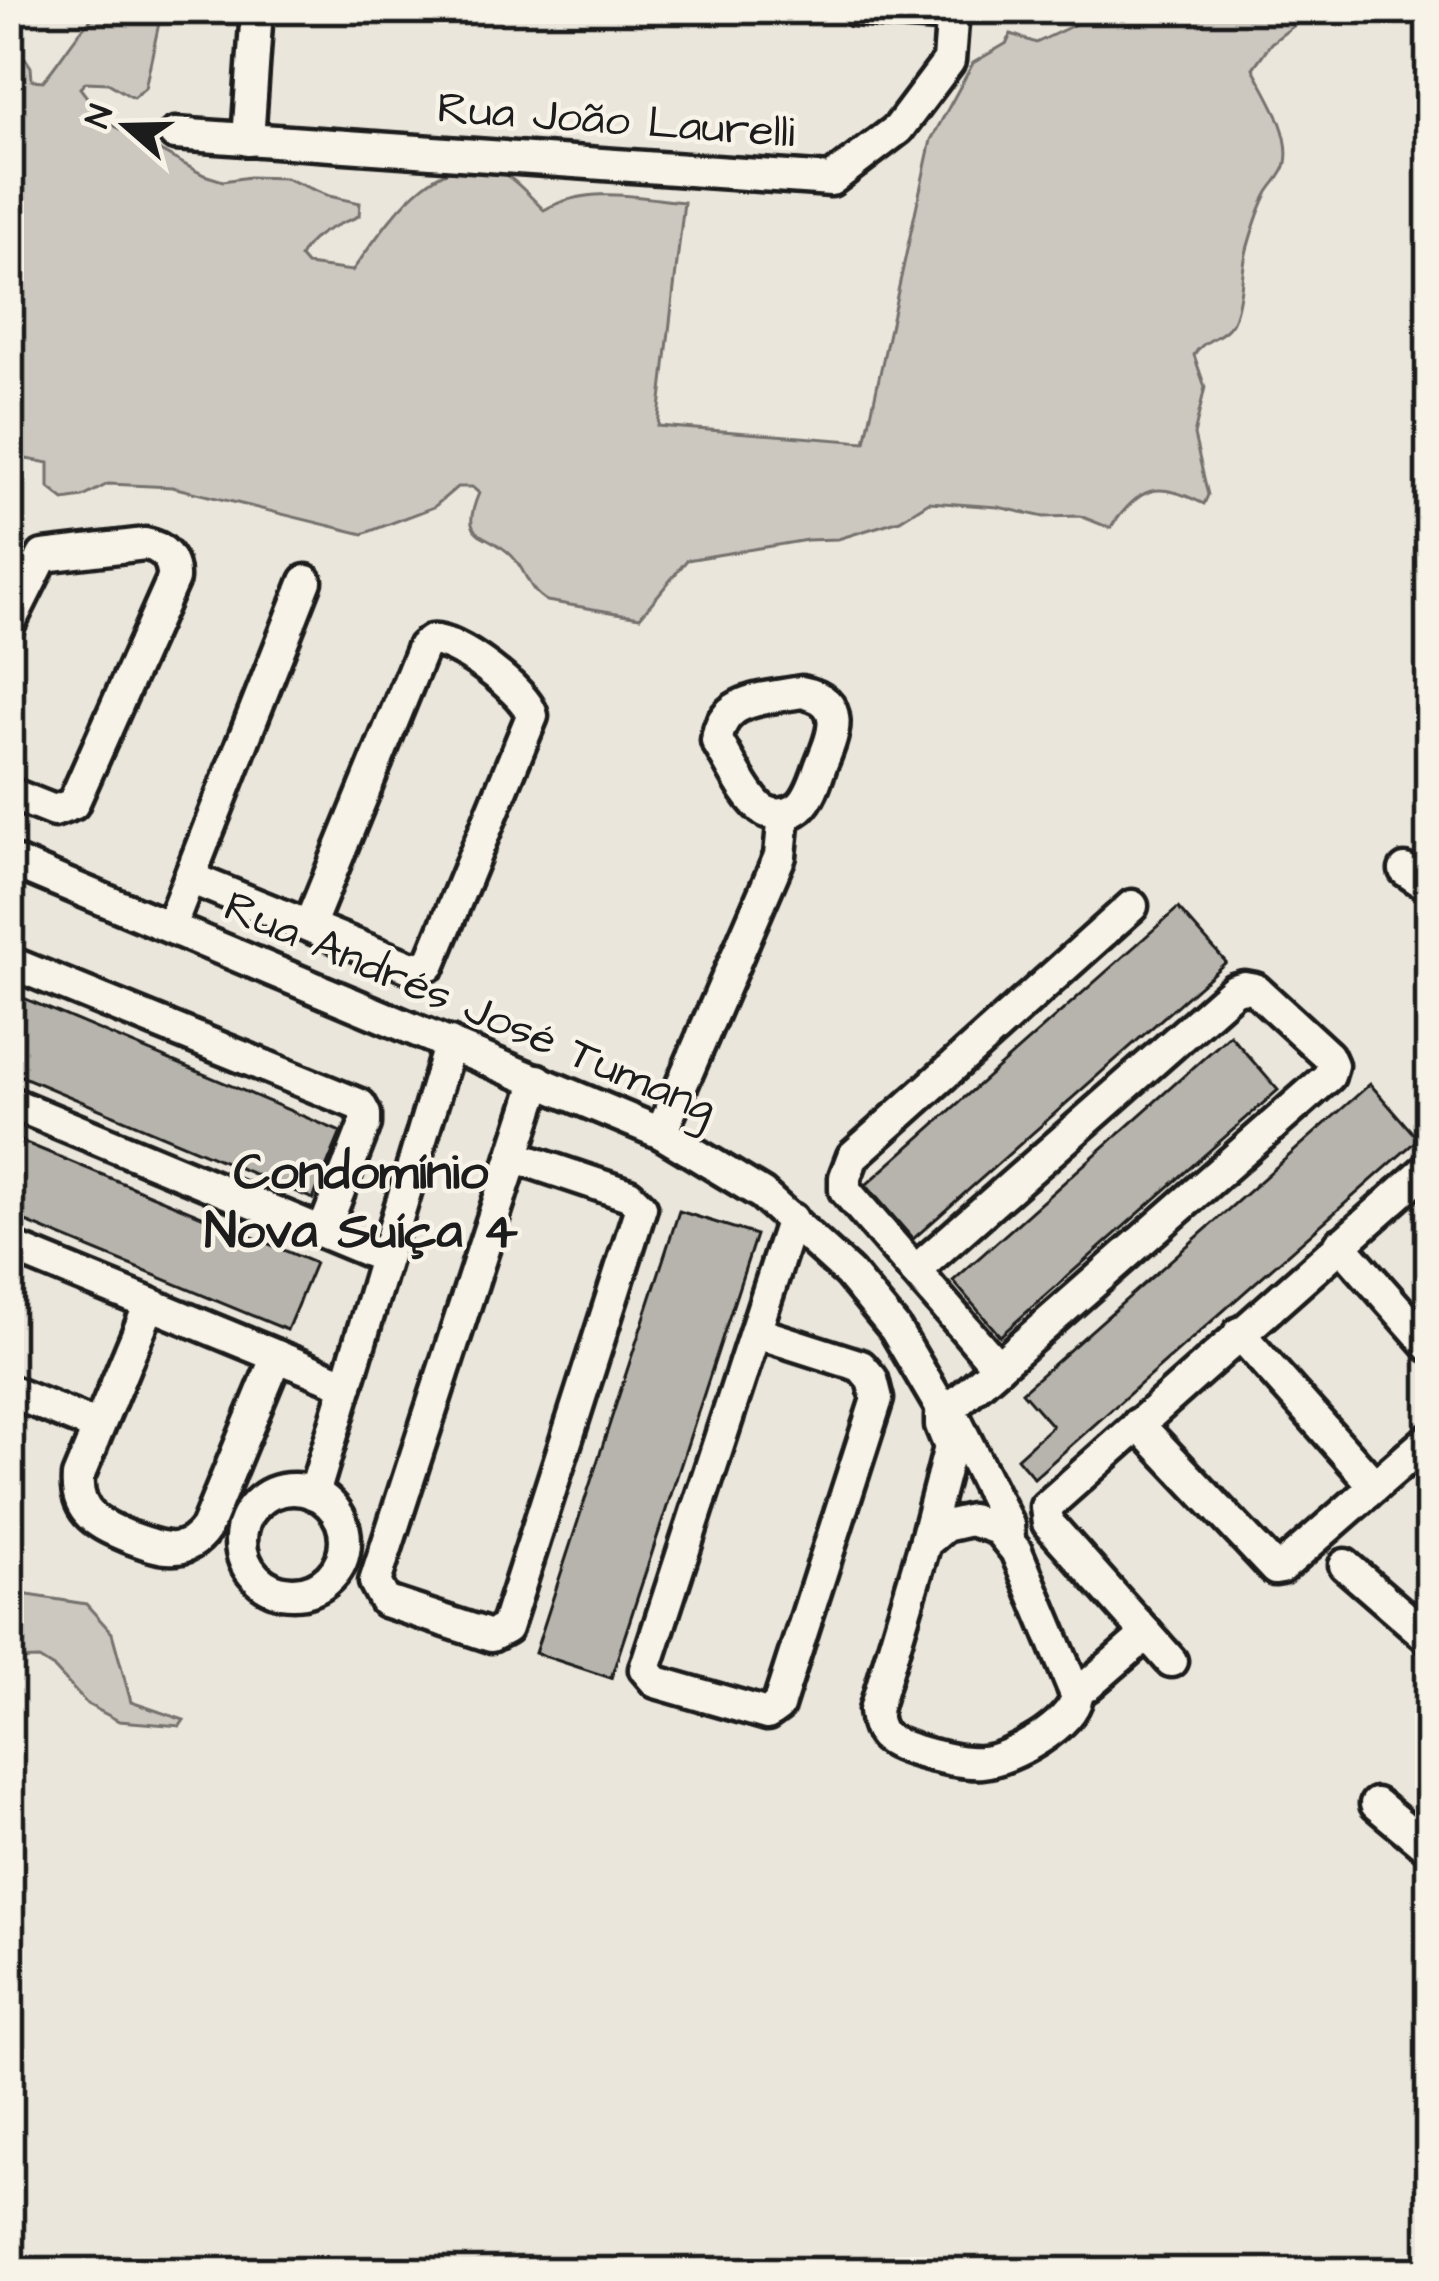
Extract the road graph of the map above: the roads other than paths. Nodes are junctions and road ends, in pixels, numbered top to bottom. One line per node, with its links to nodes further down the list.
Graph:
1 (257, 9): 5 (street)
2 (853, 9): 3 (street)
3 (953, 13): 5 (street, Rua João Laurelli)
4 (175, 134): 5 (street, Rua João Laurelli)
5 (248, 140)
6 (306, 581): 11 (street)
7 (9, 624): 8 (street)
8 (9, 793)
9 (784, 814): 19 (street)
10 (9, 860): 14 (street, Rua Andrés José Tumang)
11 (190, 878): 13 (street); 14 (street)
12 (1132, 906): 27 (street)
13 (309, 926): 13 (street)
14 (170, 927): 16 (street, Rua Andrés José Tumang)
15 (9, 962): 23 (street)
16 (450, 1043): 17 (street, Rua Andrés José Tumang); 26 (street)
17 (538, 1080): 19 (street, Rua Andrés José Tumang); 20 (street)
18 (9, 1102): 23 (street)
19 (661, 1132): 22 (street, Rua Andrés José Tumang)
20 (513, 1156): 20 (street)
21 (1430, 1166): 24 (street)
22 (792, 1219): 29 (street); 36 (street, Rua Andrés José Tumang)
23 (322, 1232): 26 (street)
24 (1340, 1244): 30 (street); 31 (street)
25 (9, 1246): 28 (street)
26 (385, 1258): 34 (street)
27 (915, 1271): 33 (street); 33 (street)
28 (150, 1304): 32 (street); 38 (street)
29 (755, 1332): 29 (street)
30 (1239, 1333): 37 (street); 40 (street)
31 (1430, 1346)
32 (277, 1356): 34 (street); 38 (street)
33 (998, 1367): 36 (street)
34 (347, 1384): 41 (street)
35 (9, 1391): 38 (street)
36 (942, 1409): 42 (street, Rua Andrés José Tumang); 43 (street)
37 (1138, 1424): 40 (street); 45 (street)
38 (98, 1427)
39 (1430, 1438): 40 (street)
40 (1376, 1486)
41 (314, 1493)
42 (1009, 1539): 43 (street); 48 (street)
43 (926, 1543): 48 (street)
44 (1345, 1565): 46 (street)
45 (1147, 1634): 47 (street); 48 (street)
46 (1430, 1639)
47 (1171, 1661)
48 (1076, 1688)
49 (1376, 1804): 50 (street)
50 (1430, 1849)

